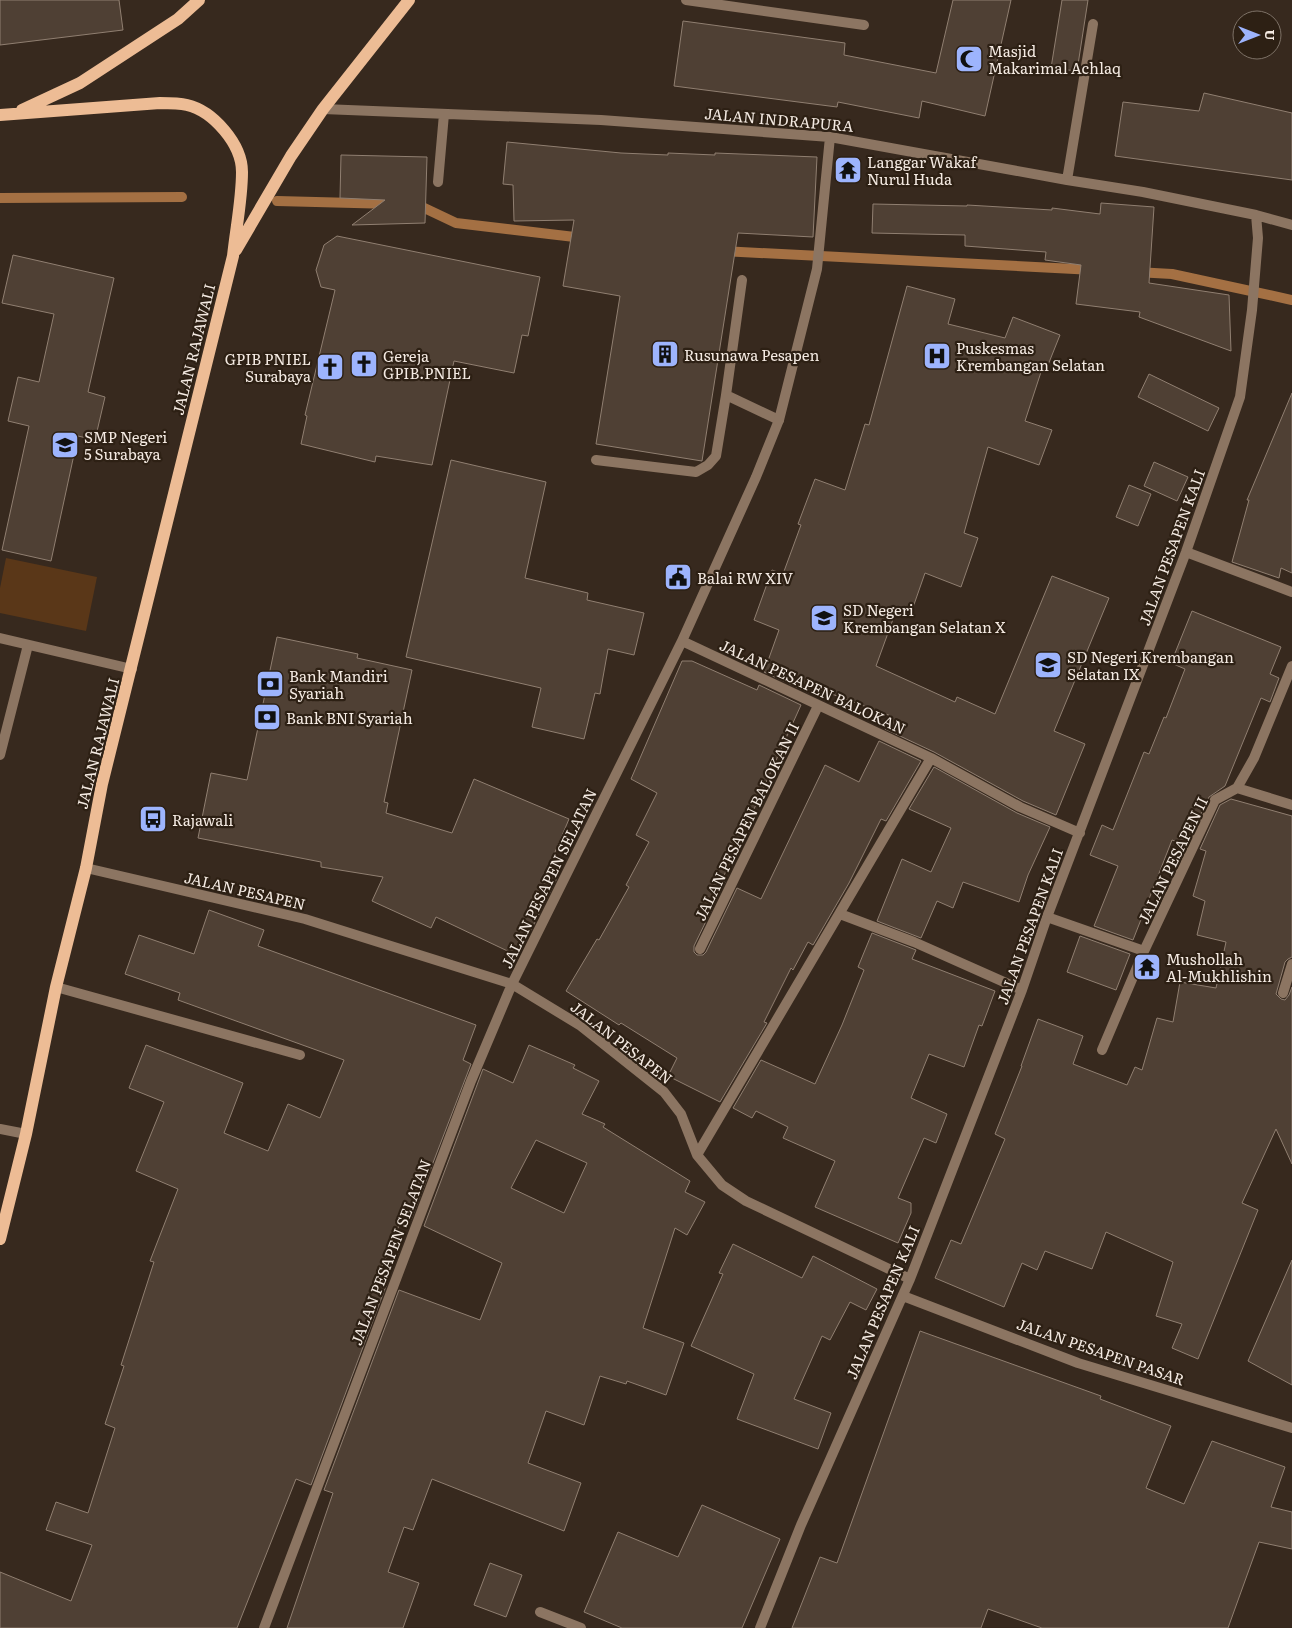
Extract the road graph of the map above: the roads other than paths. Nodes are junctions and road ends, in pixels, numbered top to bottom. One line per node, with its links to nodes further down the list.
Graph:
1 (199, 0): 7 (main road)
2 (409, 0): 6 (main road, JALAN RAJAWALI)
3 (686, 0): 5 (street)
4 (1093, 24): 11 (street)
5 (864, 26)
6 (323, 109): 8 (street, JALAN INDRAPURA); 15 (main road, JALAN RAJAWALI)
7 (13, 114): 9 (main road); 15 (main road, JALAN RAJAWALI)
8 (444, 114): 10 (street, JALAN INDRAPURA); 12 (street)
9 (0, 115)
10 (830, 137): 11 (street, JALAN INDRAPURA); 18 (street, JALAN PESAPEN SELATAN)
11 (1067, 180): 13 (street, JALAN INDRAPURA)
12 (438, 182)
13 (1256, 215): 14 (street, JALAN INDRAPURA); 20 (street, JALAN PESAPEN KALI)
14 (1292, 225)
15 (233, 256): 26 (main road, JALAN RAJAWALI)
16 (742, 280): 17 (street)
17 (726, 395): 18 (street); 19 (street)
18 (779, 420): 23 (street, JALAN PESAPEN SELATAN)
19 (596, 460)
20 (1186, 552): 21 (street); 32 (street, JALAN PESAPEN KALI)
21 (1292, 592)
22 (0, 638): 24 (street)
23 (682, 642): 27 (street, JALAN PESAPEN BALOKAN); 39 (street, JALAN PESAPEN SELATAN)
24 (28, 645): 26 (street); 28 (street)
25 (1292, 666): 30 (street)
26 (132, 669): 33 (main road, JALAN RAJAWALI)
27 (818, 706): 29 (street, JALAN PESAPEN BALOKAN); 36 (street, JALAN PESAPEN BALOKAN II)
28 (0, 755)
29 (931, 758): 32 (street, JALAN PESAPEN BALOKAN); 34 (street)
30 (1237, 788): 31 (street); 37 (street, JALAN PESAPEN II)
31 (1292, 805)
32 (1080, 833): 35 (street, JALAN PESAPEN KALI)
33 (86, 868): 39 (street, JALAN PESAPEN); 40 (main road, JALAN RAJAWALI)
34 (840, 914): 41 (street); 47 (street)
35 (1047, 917): 37 (street); 41 (street, JALAN PESAPEN KALI)
36 (700, 950)
37 (1144, 951): 43 (street, JALAN PESAPEN II)
38 (1292, 964): 42 (street)
39 (512, 984): 47 (street, JALAN PESAPEN); 53 (street, JALAN PESAPEN SELATAN)
40 (56, 987): 44 (street); 46 (main road, JALAN RAJAWALI)
41 (1022, 990): 49 (street, JALAN PESAPEN KALI)
42 (1283, 993)
43 (1102, 1050)
44 (300, 1055)
45 (0, 1129): 46 (street)
46 (26, 1134): 48 (main road, JALAN RAJAWALI)
47 (697, 1155): 49 (street, JALAN PESAPEN)
48 (0, 1239)
49 (910, 1279): 50 (street, JALAN PESAPEN KALI)
50 (903, 1296): 51 (street, JALAN PESAPEN PASAR); 55 (street, JALAN PESAPEN KALI)
51 (1292, 1428)
52 (540, 1612): 54 (street)
53 (264, 1628)
54 (581, 1628)
55 (760, 1628)

